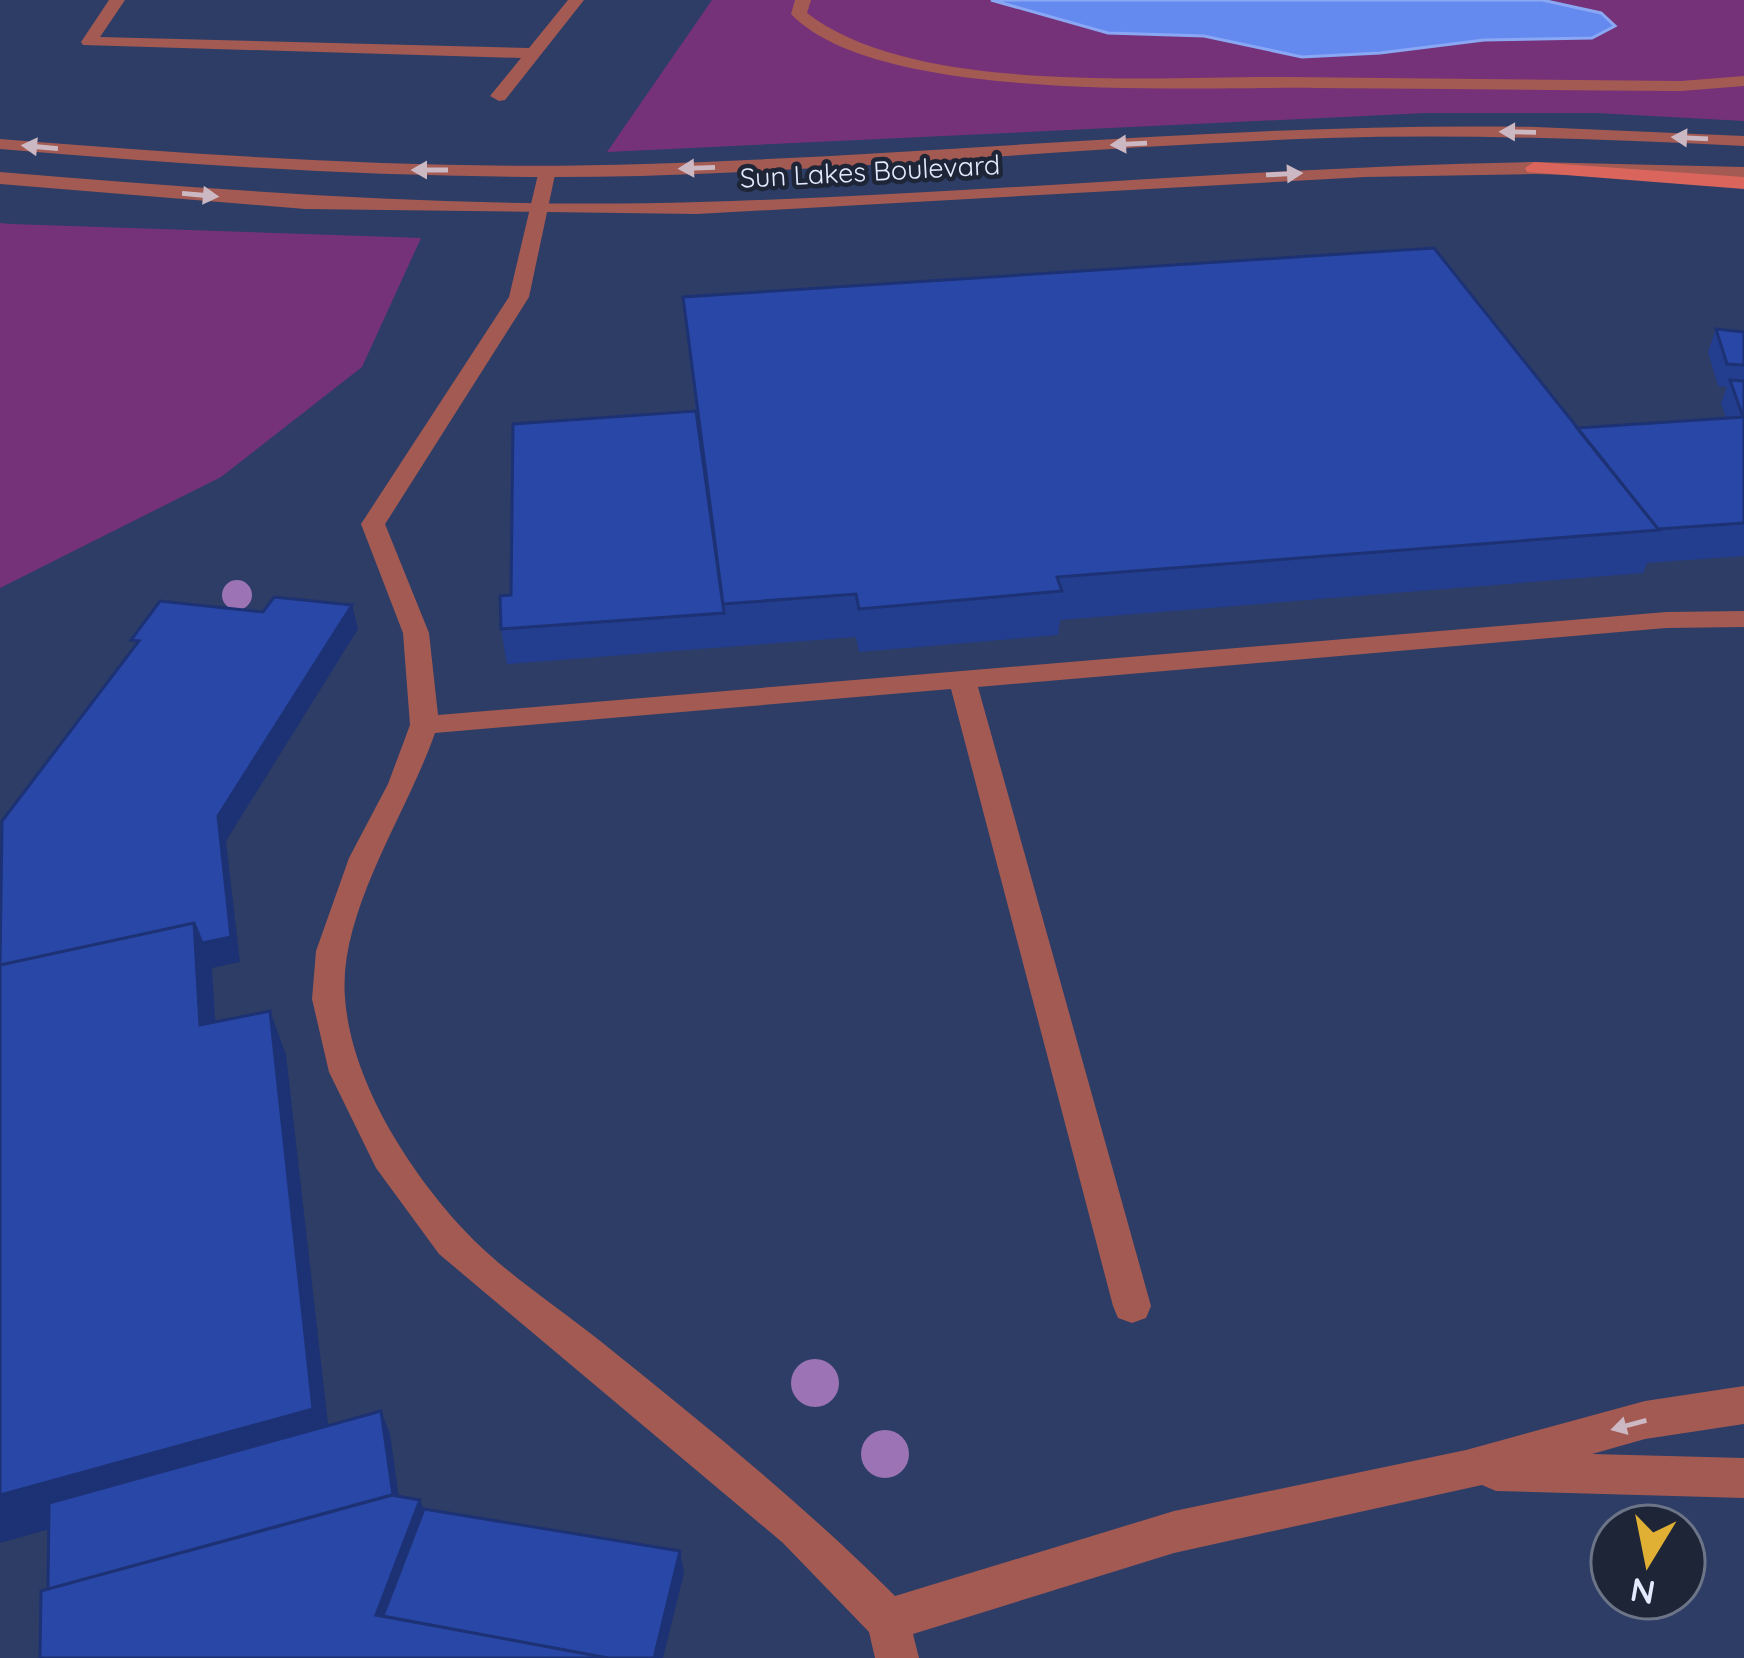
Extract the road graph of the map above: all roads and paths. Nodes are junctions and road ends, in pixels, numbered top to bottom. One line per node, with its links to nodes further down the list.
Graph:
1 (117, 0): 4 (street)
2 (576, 0): 4 (street)
3 (803, 0): 5 (street)
4 (532, 53): 6 (street)
5 (1744, 81)
6 (499, 96)
7 (1744, 141): 10 (street, Sun Lakes Boulevard, one-way to 10)
8 (0, 144): 10 (street, Sun Lakes Boulevard, one-way to 8)
9 (1534, 168): 11 (street, Sun Lakes Boulevard); 13 (main road); 14 (street, Sun Lakes Boulevard, one-way to 9)
10 (547, 170): 14 (street)
11 (1744, 173)
12 (0, 178): 14 (street, Sun Lakes Boulevard, one-way to 14)
13 (1744, 183)
14 (538, 207): 17 (street)
15 (1744, 619): 16 (street)
16 (962, 680): 17 (street); 18 (street)
17 (424, 725): 22 (street)
18 (1132, 1306)
19 (1744, 1405): 20 (street, one-way to 20)
20 (1466, 1470): 21 (street); 22 (street)
21 (1744, 1478)
22 (893, 1639)

